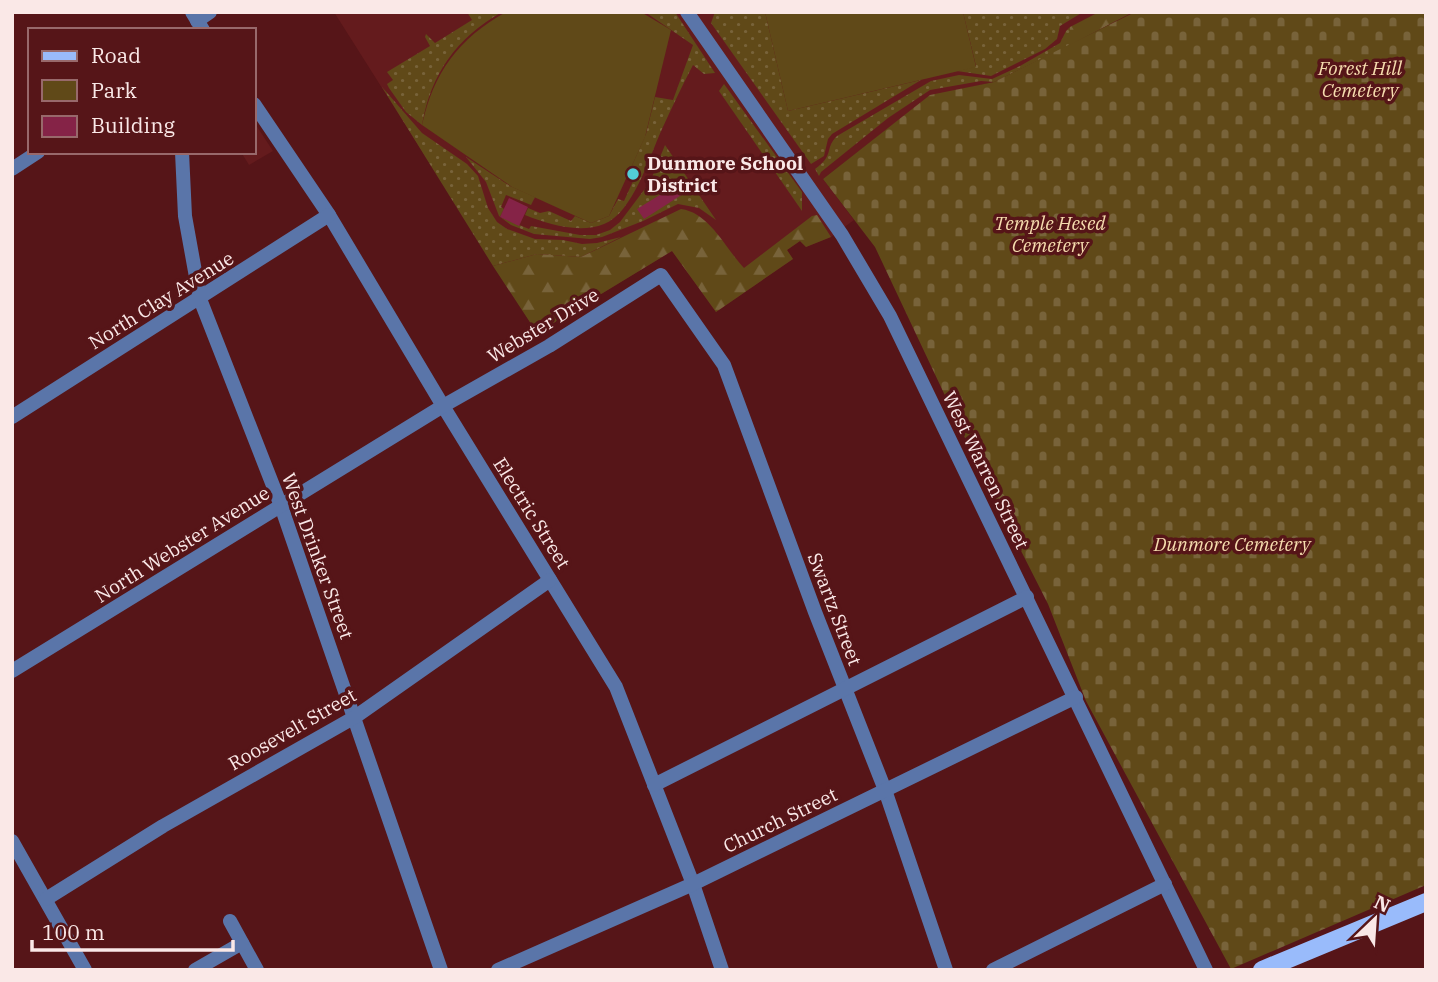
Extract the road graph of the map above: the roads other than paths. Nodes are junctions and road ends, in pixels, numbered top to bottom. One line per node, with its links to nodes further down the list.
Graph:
1 (209, 12): 3 (street)
2 (687, 12): 15 (street, West Warren Street)
3 (196, 23)
4 (256, 107): 8 (street, Electric Street)
5 (35, 154): 7 (street)
6 (182, 154): 10 (street, West Drinker Street)
7 (12, 169)
8 (329, 215): 10 (street, North Clay Avenue); 11 (street, Electric Street)
9 (661, 275): 11 (street, Webster Drive); 17 (street, Swartz Street)
10 (200, 299): 12 (street, North Clay Avenue); 13 (street, West Drinker Street)
11 (443, 406): 13 (street, North Webster Avenue); 14 (street, Electric Street)
12 (12, 417)
13 (281, 506): 16 (street, North Webster Avenue); 19 (street, West Drinker Street)
14 (550, 580): 19 (street, Roosevelt Street); 20 (street, Electric Street)
15 (1027, 597): 17 (street); 18 (street, West Warren Street)
16 (12, 671)
17 (845, 688): 20 (street); 21 (street, Swartz Street)
18 (1076, 697): 21 (street, Church Street); 24 (street, West Warren Street)
19 (355, 717): 25 (street, Roosevelt Street); 32 (street, West Drinker Street)
20 (654, 785): 23 (street, Electric Street)
21 (885, 790): 23 (street, Church Street); 35 (street, Swartz Street)
22 (12, 841): 25 (street)
23 (694, 884): 33 (street, Church Street); 34 (street, Electric Street)
24 (1165, 884): 36 (street); 37 (street, West Warren Street)
25 (46, 899): 29 (street)
26 (1426, 901): 38 (main road)
27 (230, 921): 28 (street)
28 (242, 943): 30 (street); 31 (street)
29 (85, 970)
30 (195, 970)
31 (257, 970)
32 (441, 970)
33 (498, 970)
34 (722, 970)
35 (946, 970)
36 (993, 970)
37 (1206, 970)
38 (1262, 970)

